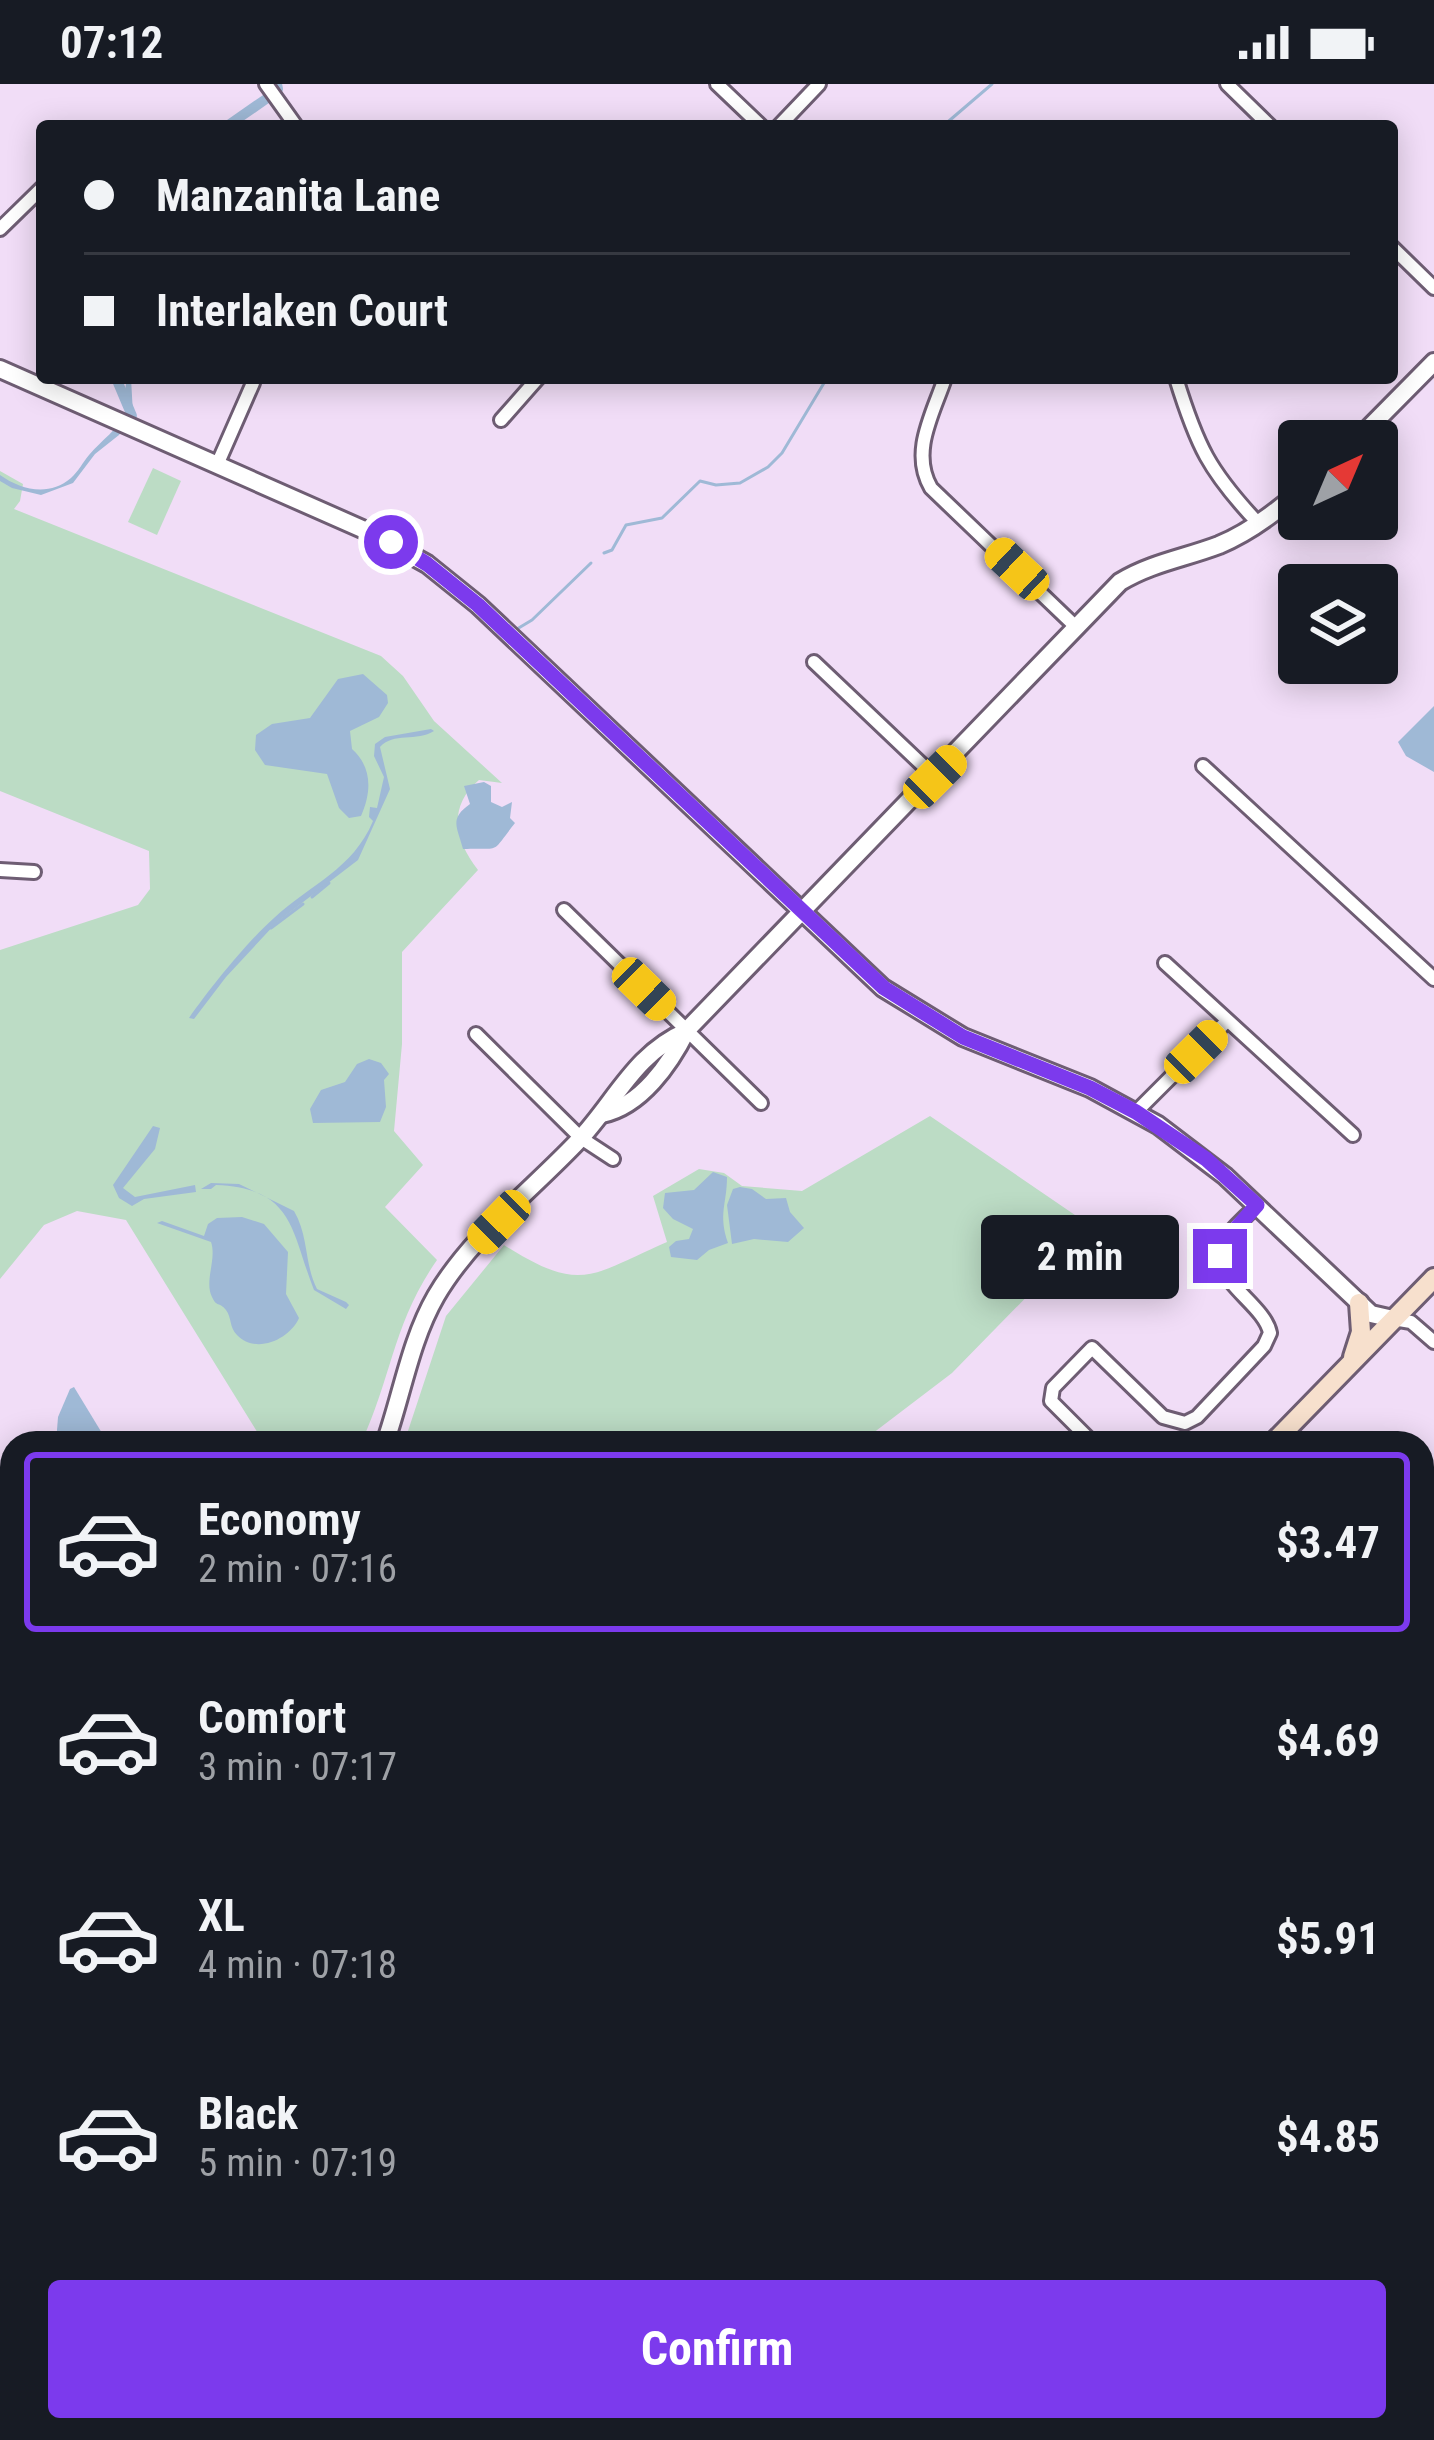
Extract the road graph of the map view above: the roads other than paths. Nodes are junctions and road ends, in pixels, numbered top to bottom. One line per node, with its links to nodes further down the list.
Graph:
1 (266, 84): 5 (street)
2 (716, 84): 6 (street)
3 (818, 84): 7 (street)
4 (1227, 84): 8 (street)
5 (292, 120)
6 (754, 120)
7 (785, 120)
8 (1264, 120)
9 (36, 194): 10 (street)
10 (0, 229)
11 (1398, 253): 12 (street)
12 (1434, 288)
13 (1434, 362): 20 (street)
14 (0, 369): 21 (street)
15 (252, 384): 21 (street)
16 (530, 384): 19 (street)
17 (943, 384): 24 (street)
18 (1178, 384): 23 (street)
19 (501, 420)
20 (1377, 420)
21 (217, 465): 31 (street)
22 (1278, 508): 23 (street)
23 (1258, 523): 24 (street)
24 (1076, 626): 27 (street)
25 (814, 662): 27 (street)
26 (1203, 766): 33 (street)
27 (935, 777): 31 (street)
28 (0, 870): 29 (street)
29 (34, 872)
30 (563, 910): 35 (street)
31 (801, 913): 35 (street); 38 (street)
32 (1165, 963): 34 (street)
33 (1434, 979)
34 (1227, 1021): 38 (street); 39 (street)
35 (687, 1030): 37 (street); 40 (street)
36 (476, 1034): 40 (street)
37 (761, 1103)
38 (1136, 1112): 42 (street)
39 (1353, 1135)
40 (581, 1138): 41 (street); 48 (street)
41 (613, 1159)
42 (1257, 1205): 44 (street); 49 (street)
43 (1434, 1278): 45 (main road)
44 (1359, 1304): 45 (street); 47 (main road)
45 (1393, 1319): 46 (street); 47 (main road)
46 (1434, 1342)
47 (1352, 1361): 50 (main road)
48 (389, 1431)
49 (1081, 1431)
50 (1285, 1431)

